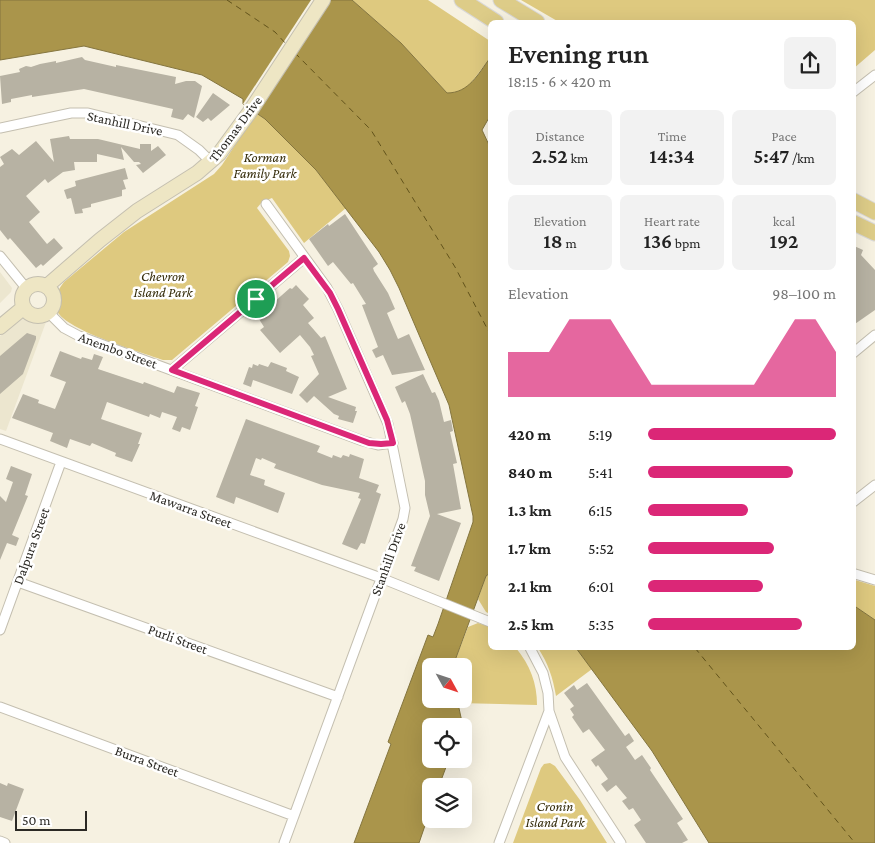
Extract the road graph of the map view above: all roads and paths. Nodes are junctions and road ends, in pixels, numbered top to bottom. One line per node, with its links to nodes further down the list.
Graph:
1 (323, 0): 9 (main road, Thomas Drive)
2 (462, 0): 4 (main road)
3 (501, 0): 5 (main road)
4 (493, 20)
5 (533, 20)
6 (875, 75): 7 (street)
7 (856, 90)
8 (0, 128): 9 (street, Stanhill Drive)
9 (211, 162): 17 (main road, Thomas Drive)
10 (856, 202): 12 (main road)
11 (266, 204): 16 (street, Stanhill Drive)
12 (875, 212)
13 (856, 224): 14 (main road)
14 (875, 233)
15 (0, 256): 18 (street)
16 (304, 258): 24 (street); 26 (street, Stanhill Drive)
17 (47, 286): 18 (main road); 20 (main road)
18 (26, 288): 19 (main road)
19 (23, 308): 20 (main road); 21 (main road)
20 (48, 312): 24 (street, Anembo Street)
21 (0, 327)
22 (875, 335): 23 (street)
23 (856, 351)
24 (172, 370): 26 (street, Anembo Street)
25 (0, 439): 27 (street, Mawarra Street)
26 (393, 443): 31 (street, Stanhill Drive)
27 (62, 462): 31 (street, Mawarra Street); 33 (street, Dalpura Street)
28 (875, 485): 29 (street)
29 (856, 501)
30 (856, 574): 32 (street)
31 (382, 578): 34 (street, Mawarra Street); 37 (street, Stanhill Drive)
32 (875, 580)
33 (18, 582): 35 (street, Dalpura Street); 37 (street, Purli Street)
34 (488, 621)
35 (0, 630)
36 (531, 650): 39 (street)
37 (338, 697): 40 (street, Stanhill Drive)
38 (0, 707): 40 (street, Burra Street)
39 (549, 711): 44 (street); 45 (street)
40 (294, 816): 43 (street, Stanhill Drive)
41 (0, 841): 42 (street)
42 (5, 843)
43 (284, 843)
44 (499, 843)
45 (621, 843)

